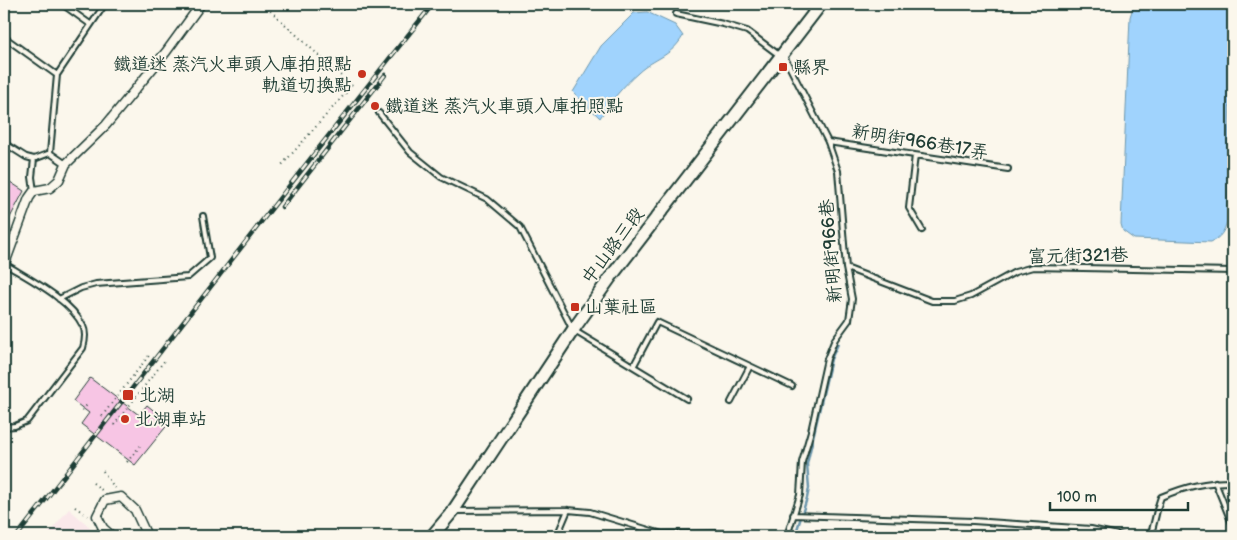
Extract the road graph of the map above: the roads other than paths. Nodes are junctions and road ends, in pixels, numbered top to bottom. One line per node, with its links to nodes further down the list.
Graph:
1 (62, 4): 7 (lane)
2 (105, 4): 7 (lane)
3 (201, 4): 17 (street)
4 (805, 4): 5 (lane)
5 (817, 8): 9 (street, 中山路三段)
6 (676, 14): 9 (lane)
7 (90, 24): 10 (lane)
8 (4, 37): 10 (lane)
9 (782, 55): 12 (lane, 新明街966巷); 26 (street, 中山路三段)
10 (57, 75): 14 (lane)
11 (379, 113): 26 (lane)
12 (828, 142): 15 (lane, 新明街966巷17弄); 23 (lane, 新明街966巷)
13 (4, 143): 16 (lane)
14 (50, 153): 16 (lane); 17 (lane)
15 (915, 155): 18 (lane, 新明街966巷17弄); 21 (lane)
16 (34, 159): 19 (lane)
17 (66, 164): 19 (street)
18 (1008, 169)
19 (34, 191): 22 (street)
20 (203, 216): 25 (lane)
21 (922, 230)
22 (4, 265): 25 (lane)
23 (846, 268): 24 (lane, 富元街321巷); 37 (lane, 新明街966巷)
24 (1233, 271)
25 (59, 299): 32 (lane)
26 (573, 330): 27 (lane); 36 (street, 中山路三段)
27 (634, 365): 28 (lane); 30 (lane)
28 (750, 366): 29 (lane); 31 (lane)
29 (792, 386)
30 (687, 399)
31 (731, 402)
32 (4, 427)
33 (1215, 482): 34 (lane); 38 (lane); 48 (lane)
34 (1233, 482)
35 (568, 510): 36 (lane); 44 (lane); 45 (lane)
36 (453, 511): 43 (street, 中山路三段)
37 (793, 515): 46 (lane, 新明街966巷); 47 (lane)
38 (1233, 526)
39 (103, 528): 40 (lane); 41 (street); 42 (street)
40 (96, 536)
41 (112, 536)
42 (147, 536)
43 (432, 536)
44 (557, 536)
45 (748, 536)
46 (787, 536)
47 (1122, 536)
48 (1150, 536)

